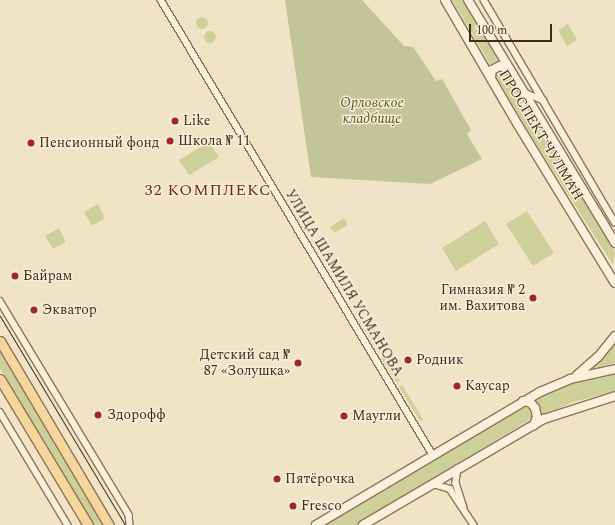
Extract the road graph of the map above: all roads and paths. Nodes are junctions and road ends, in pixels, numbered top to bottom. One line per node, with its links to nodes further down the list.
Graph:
1 (162, 0): 24 (street, УЛИЦА ШАМИЛЯ УСМАНОВА)
2 (445, 0): 6 (main road, ПРОСПЕКТ ЧУЛМАН)
3 (468, 0): 5 (main road, ПРОСПЕКТ ЧУЛМАН)
4 (484, 0): 8 (street)
5 (509, 70): 6 (main road); 7 (main road, ПРОСПЕКТ ЧУЛМАН)
6 (491, 77): 11 (main road, ПРОСПЕКТ ЧУЛМАН)
7 (522, 91): 8 (street); 10 (main road, ПРОСПЕКТ ЧУЛМАН)
8 (543, 100): 9 (street)
9 (615, 222)
10 (615, 243)
11 (605, 268): 12 (main road); 13 (main road, ПРОСПЕКТ ЧУЛМАН)
12 (615, 269)
13 (614, 284)
14 (0, 301): 31 (street)
15 (615, 336): 19 (main road)
16 (0, 341): 30 (main road)
17 (615, 368): 19 (main road)
18 (0, 379): 29 (main road)
19 (570, 379): 21 (main road)
20 (615, 396): 23 (main road)
21 (523, 401): 23 (main road); 24 (main road)
22 (0, 412): 28 (street)
23 (534, 426): 25 (main road)
24 (432, 455): 32 (main road)
25 (458, 468): 26 (main road); 27 (street)
26 (432, 484): 27 (street); 33 (main road)
27 (464, 508): 34 (street)
28 (68, 525)
29 (88, 525)
30 (109, 525)
31 (130, 525)
32 (316, 525)
33 (363, 525)
34 (474, 525)

